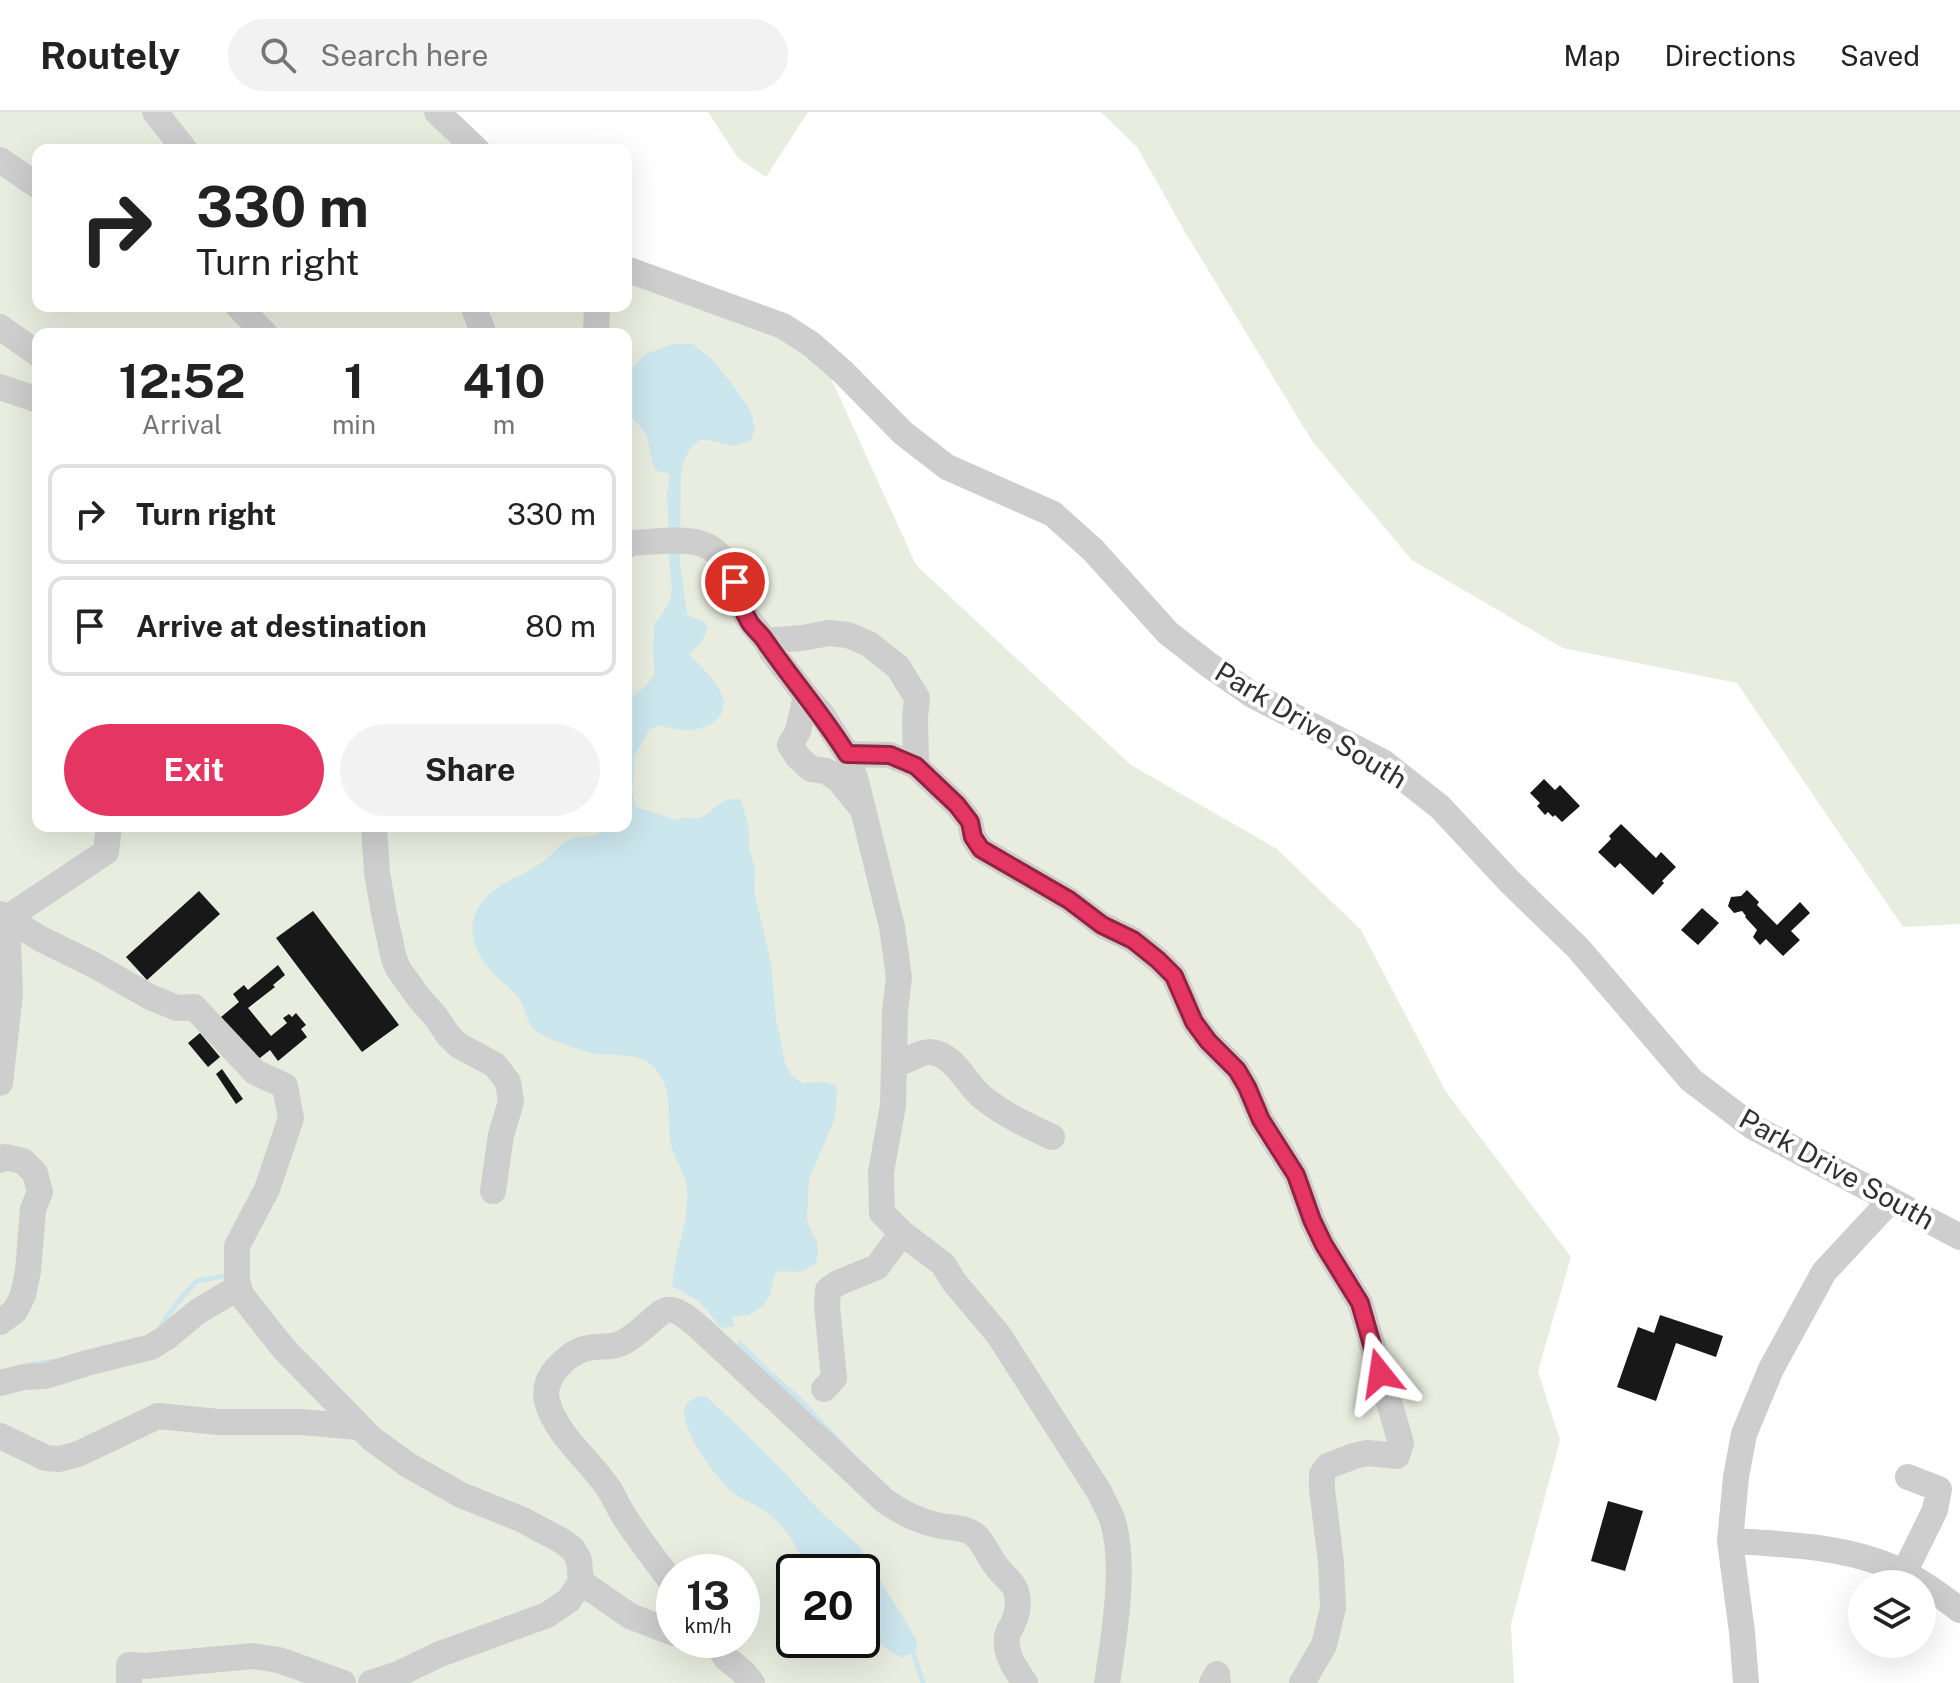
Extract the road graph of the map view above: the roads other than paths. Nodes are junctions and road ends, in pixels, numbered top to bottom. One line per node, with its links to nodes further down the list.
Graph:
1 (155, 112): 3 (street)
2 (437, 112): 4 (street)
3 (180, 144)
4 (471, 144)
5 (0, 160): 6 (street)
6 (32, 182)
7 (632, 271): 28 (street, Park Drive South)
8 (244, 312): 10 (street)
9 (0, 327): 11 (street)
10 (259, 328)
11 (32, 350)
12 (0, 387): 13 (street)
13 (32, 398)
14 (632, 544): 15 (street)
15 (766, 641): 16 (street); 18 (street)
16 (806, 696): 17 (street); 19 (street)
17 (847, 754): 18 (street); 19 (street)
18 (916, 766): 55 (street)
19 (863, 811): 23 (street)
20 (108, 832): 22 (street)
21 (374, 832): 27 (street)
22 (3, 916): 24 (street); 31 (street)
23 (894, 1062): 25 (street); 29 (street)
24 (0, 1083)
25 (1052, 1137)
26 (0, 1160): 32 (street)
27 (493, 1191)
28 (1890, 1201): 30 (street, Park Drive South); 38 (street)
29 (902, 1233): 34 (street); 52 (street)
30 (1960, 1237)
31 (239, 1287): 33 (street); 35 (street)
32 (0, 1322)
33 (0, 1383)
34 (824, 1389)
35 (358, 1427): 36 (street); 42 (street)
36 (0, 1436)
37 (1908, 1477): 41 (street)
38 (1730, 1541): 40 (street); 56 (street)
39 (656, 1560): 51 (street)
40 (1897, 1570)
41 (1905, 1570)
42 (581, 1582): 45 (street); 49 (street)
43 (1936, 1592): 44 (street)
44 (1960, 1610)
45 (656, 1626)
46 (725, 1658): 50 (street)
47 (129, 1683): 48 (street)
48 (343, 1683)
49 (371, 1683)
50 (752, 1683)
51 (1025, 1683)
52 (1107, 1683)
53 (1212, 1683): 54 (street)
54 (1218, 1683)
55 (1302, 1683)
56 (1746, 1683)

